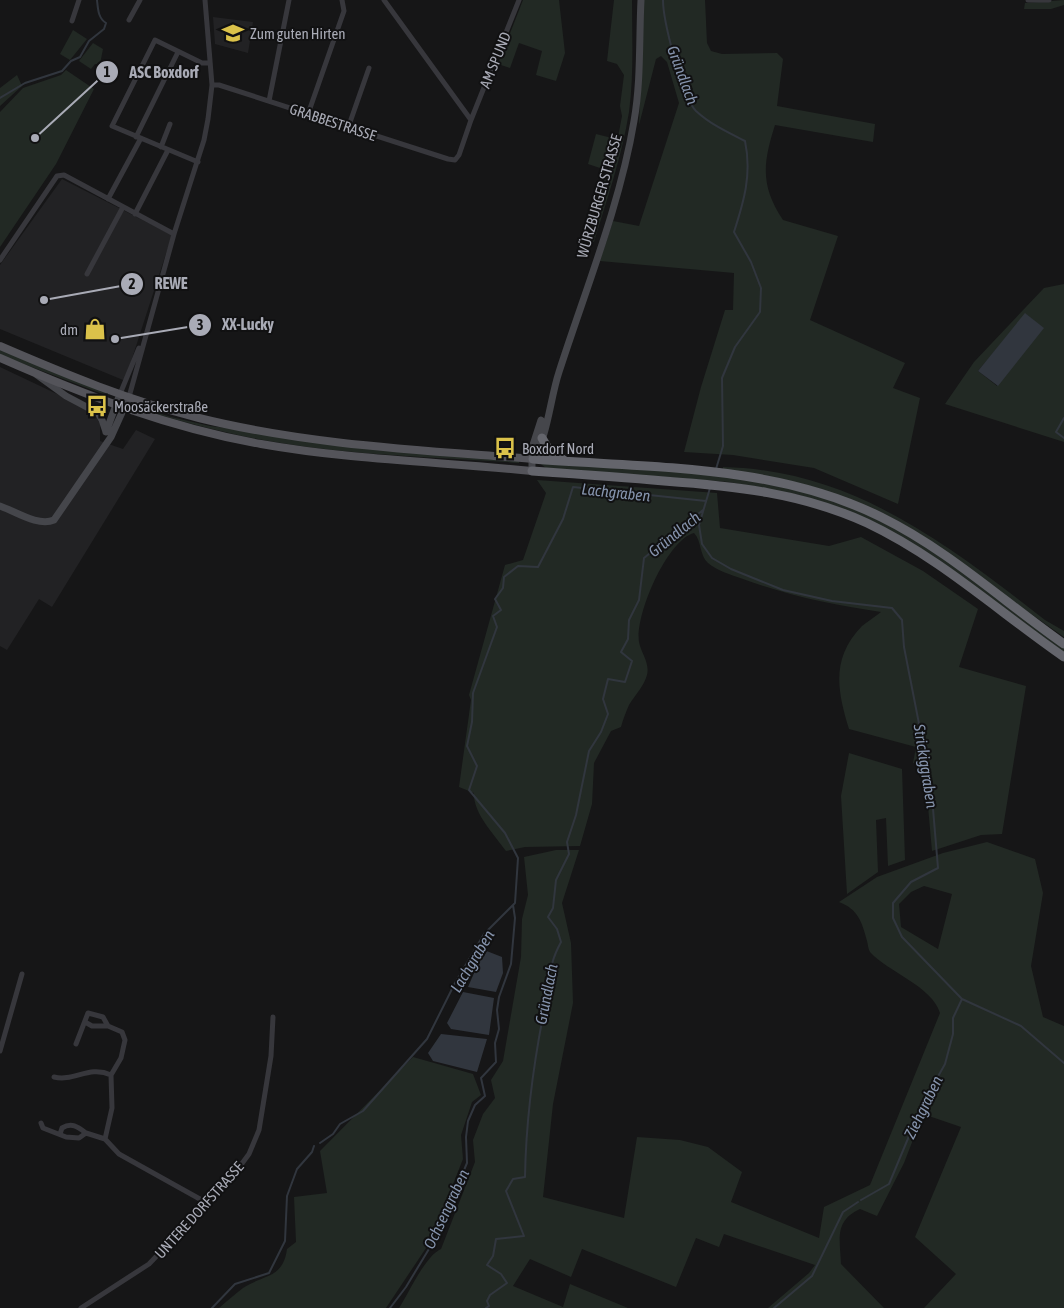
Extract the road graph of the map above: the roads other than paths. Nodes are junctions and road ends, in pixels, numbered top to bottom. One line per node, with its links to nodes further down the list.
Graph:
1 (79, 0): 11 (street)
2 (140, 0): 12 (street)
3 (205, 0): 14 (street)
4 (289, 0): 17 (street)
5 (342, 0): 18 (street)
6 (384, 0): 19 (street)
7 (519, 0): 19 (street, AM SPUND)
8 (641, 0): 38 (main road, WÜRZBURGER STRASSE)
9 (1028, 0): 10 (street)
10 (1049, 0)
11 (72, 20)
12 (130, 20)
13 (178, 52): 14 (street); 22 (street); 22 (street)
14 (209, 63): 16 (street)
15 (369, 68): 21 (street)
16 (212, 85): 17 (street, GRABBESTRASSE); 26 (street)
17 (269, 101): 18 (street, GRABBESTRASSE)
18 (308, 114): 21 (street, GRABBESTRASSE)
19 (471, 120): 25 (street, AM SPUND)
20 (170, 124): 23 (street)
21 (348, 128): 25 (street, GRABBESTRASSE)
22 (138, 138): 23 (street); 27 (street)
23 (161, 147): 24 (street)
24 (168, 150): 26 (street); 29 (street)
25 (455, 160)
26 (198, 162): 30 (street)
27 (108, 199): 28 (street); 31 (street)
28 (123, 207): 29 (street); 32 (street)
29 (135, 214): 30 (street)
30 (174, 234): 33 (street)
31 (0, 260)
32 (86, 274)
33 (145, 334): 37 (street); 39 (street)
34 (0, 346): 37 (main road)
35 (0, 358): 36 (main road)
36 (34, 374): 40 (main road); 42 (main road)
37 (120, 394): 39 (main road); 40 (main road)
38 (552, 394): 43 (main road, WÜRZBURGER STRASSE); 45 (main road, WÜRZBURGER STRASSE)
39 (129, 397): 41 (main road); 45 (main road)
40 (116, 406): 41 (main road); 42 (main road)
41 (125, 408): 44 (main road); 47 (main road)
42 (106, 432): 44 (main road)
43 (542, 438): 45 (main road, WÜRZBURGER STRASSE); 46 (highway)
44 (104, 447): 48 (main road)
45 (533, 458): 46 (highway); 47 (main road, WÜRZBURGER STRASSE)
46 (565, 461): 49 (highway)
47 (532, 471): 50 (highway)
48 (0, 506)
49 (1064, 644)
50 (1064, 657)
51 (22, 974): 55 (street)
52 (274, 1017): 64 (street, UNTERE DORFSTRASSE)
53 (85, 1022): 54 (street); 54 (street); 56 (street)
54 (108, 1026): 58 (street)
55 (2, 1039): 57 (street)
56 (76, 1044)
57 (0, 1051)
58 (111, 1075): 59 (street); 63 (street)
59 (54, 1077)
60 (41, 1124): 62 (street)
61 (86, 1133): 62 (street); 62 (street); 63 (street)
62 (60, 1134)
63 (105, 1139): 64 (street)
64 (207, 1203): 65 (street, UNTERE DORFSTRASSE)
65 (81, 1308)

